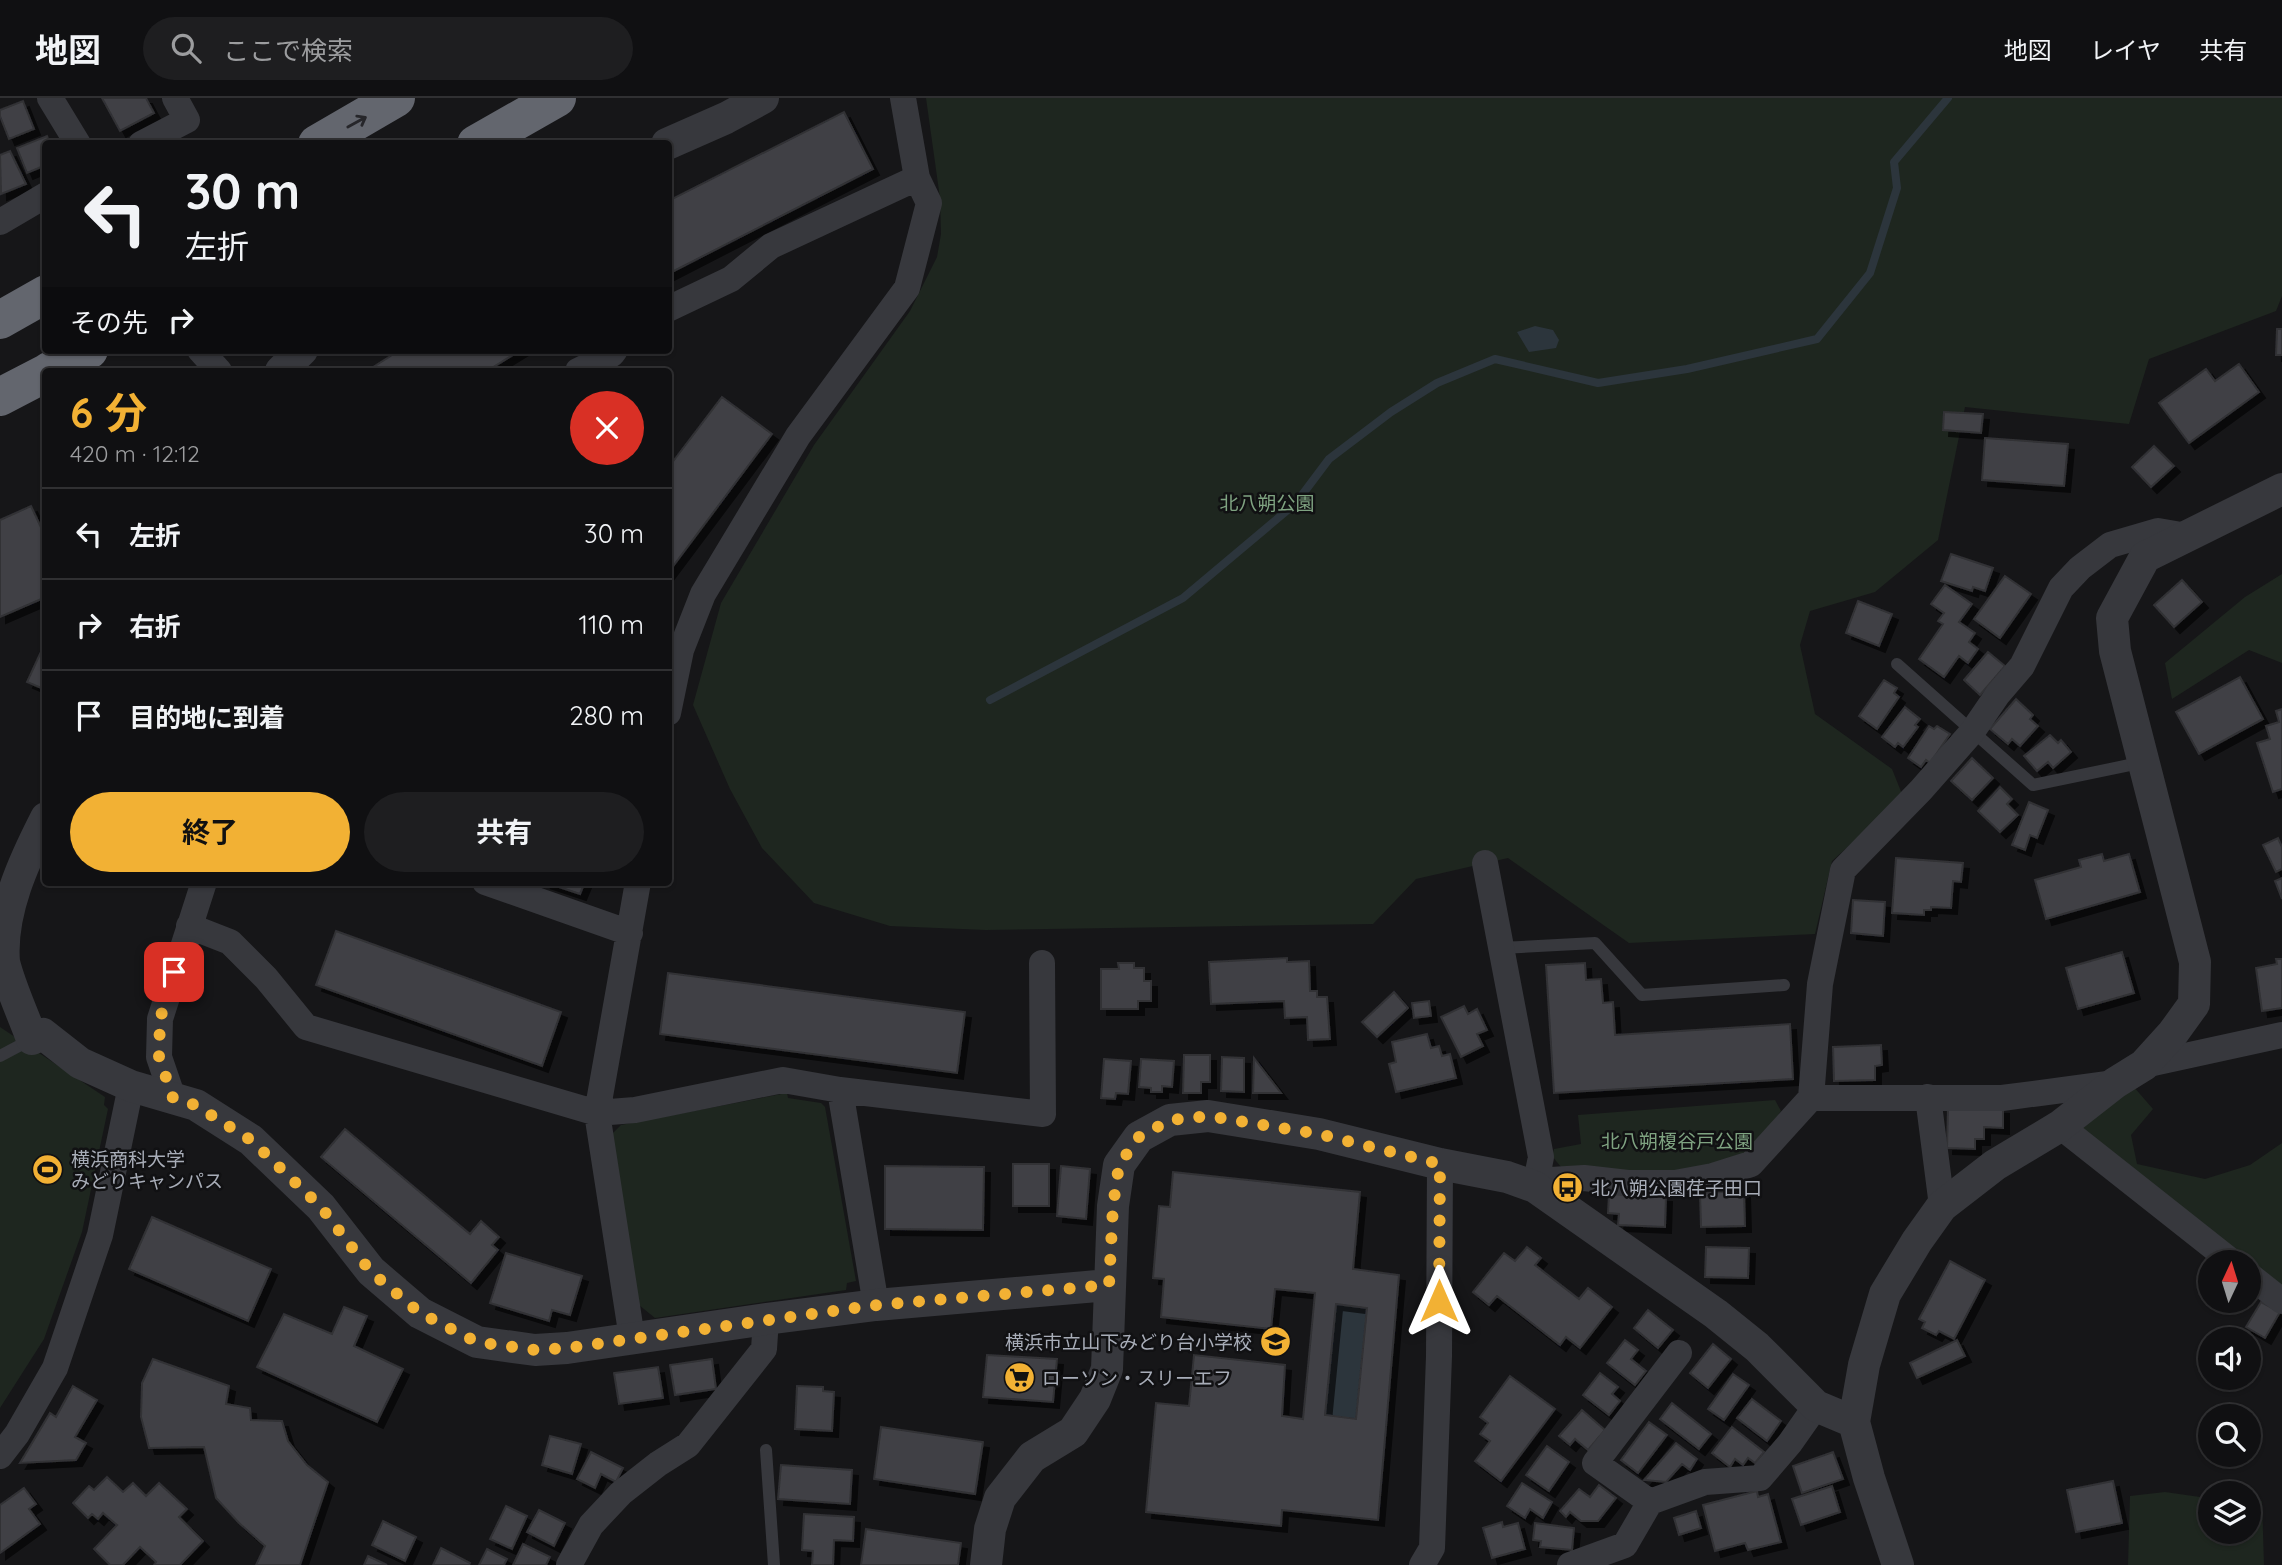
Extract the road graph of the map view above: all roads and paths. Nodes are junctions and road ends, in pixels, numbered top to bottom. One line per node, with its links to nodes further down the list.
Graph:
1 (50, 98): 8 (street)
2 (175, 98): 9 (street)
3 (396, 98): 10 (highway, one-way to 3)
4 (522, 98): 11 (highway)
5 (556, 98): 12 (highway)
6 (763, 98): 13 (street)
7 (903, 98): 14 (street)
8 (76, 140)
9 (149, 140)
10 (324, 140)
11 (456, 140)
12 (483, 140)
13 (672, 142)
14 (917, 178): 20 (street); 35 (street)
15 (42, 197): 16 (street)
16 (0, 222)
17 (42, 286): 19 (highway)
18 (42, 296): 21 (highway)
19 (0, 306)
20 (672, 307)
21 (0, 320)
22 (81, 354): 26 (highway)
23 (204, 354): 27 (street)
24 (298, 354): 28 (street)
25 (612, 354): 29 (street)
26 (55, 368)
27 (216, 368)
28 (284, 368)
29 (584, 368)
30 (42, 375): 31 (highway)
31 (0, 397)
32 (2282, 489): 33 (street)
33 (2187, 536): 36 (street); 37 (street)
34 (1898, 664): 36 (lane)
35 (672, 694)
36 (1972, 732): 37 (lane); 57 (street)
37 (2144, 762): 51 (street)
38 (42, 826): 49 (street)
39 (1485, 863): 45 (street)
40 (203, 886): 43 (street)
41 (496, 886): 44 (street)
42 (637, 886): 44 (street)
43 (189, 926): 56 (street); 58 (street)
44 (629, 933): 58 (street)
45 (1501, 948): 47 (lane); 61 (street)
46 (1042, 963): 54 (street)
47 (1784, 985)
48 (2282, 1035): 51 (street)
49 (32, 1039): 50 (lane); 53 (street)
50 (0, 1056)
51 (2144, 1065): 52 (street)
52 (2115, 1083): 55 (street); 59 (street)
53 (131, 1086): 56 (street); 74 (street)
54 (840, 1090): 58 (street); 67 (street)
55 (1928, 1097): 57 (street); 62 (street)
56 (173, 1098): 69 (street)
57 (1811, 1098): 61 (street)
58 (597, 1113): 69 (street)
59 (2060, 1126): 62 (street); 63 (street)
60 (1440, 1164): 61 (street); 65 (street); 79 (street)
61 (1535, 1184): 71 (street)
62 (1942, 1206): 72 (street)
63 (2217, 1250)
64 (2261, 1284): 66 (street)
65 (1109, 1285): 67 (street); 78 (street)
66 (2282, 1301)
67 (877, 1305): 68 (street)
68 (766, 1319): 69 (street); 76 (street)
69 (632, 1338)
70 (1679, 1353): 75 (street)
71 (1816, 1406): 72 (street); 75 (street)
72 (1854, 1422): 81 (street)
73 (766, 1450): 77 (lane)
74 (0, 1456)
75 (1650, 1502): 80 (street)
76 (569, 1565)
77 (774, 1565)
78 (986, 1565)
79 (1423, 1565)
80 (1570, 1565)
81 (1898, 1565)

